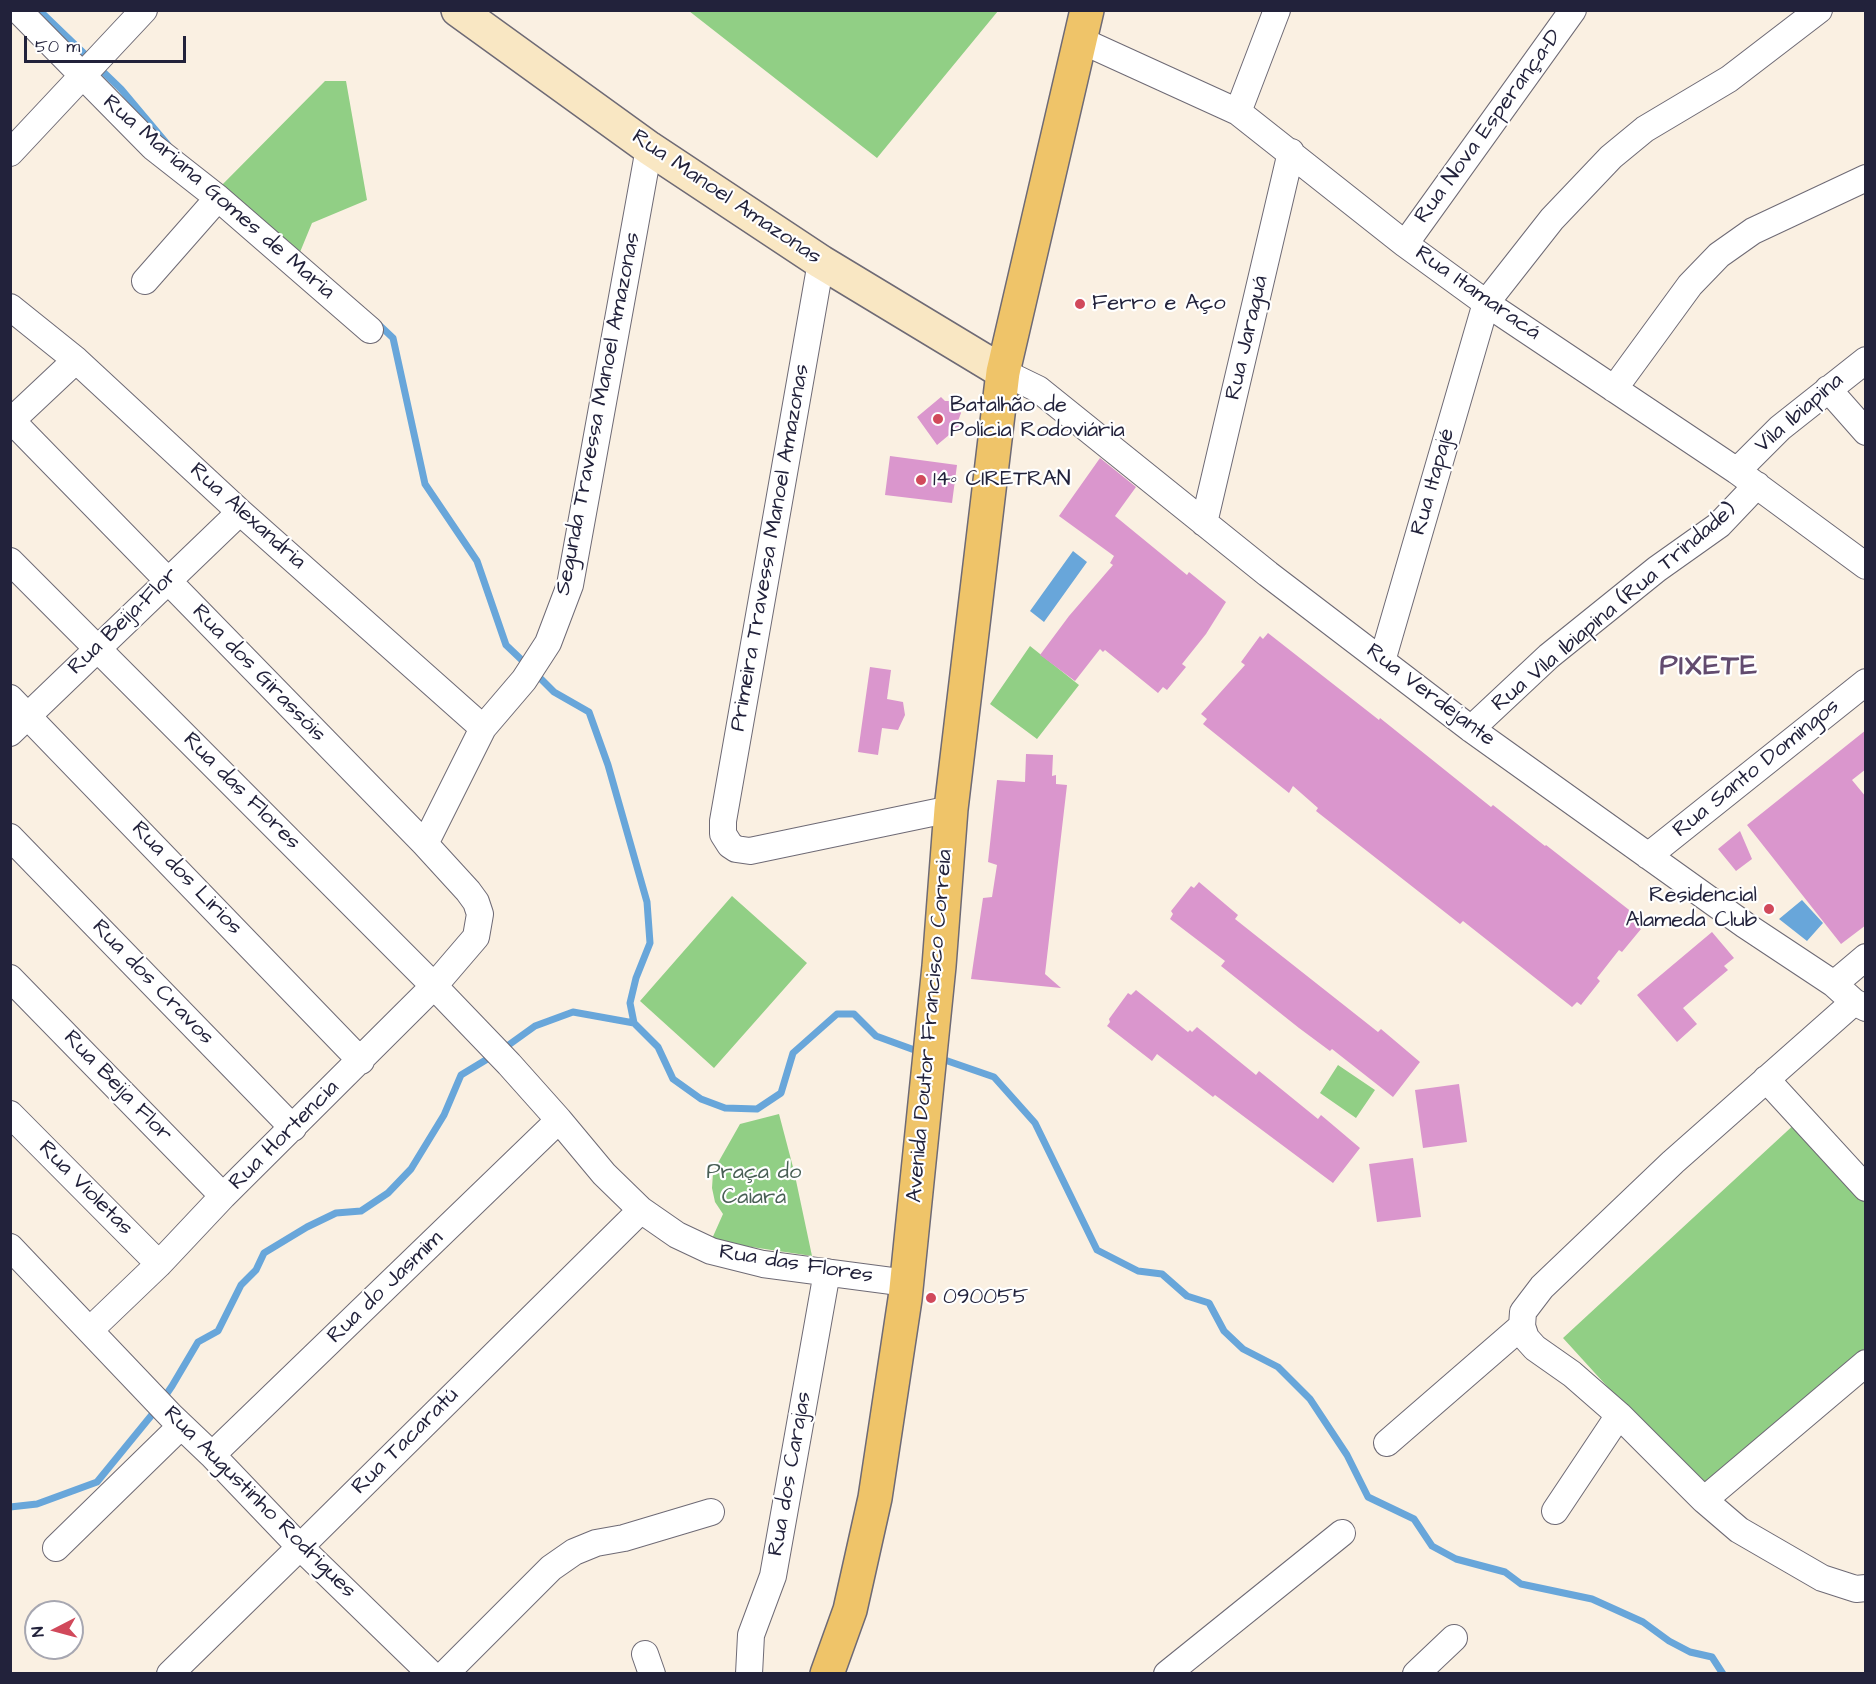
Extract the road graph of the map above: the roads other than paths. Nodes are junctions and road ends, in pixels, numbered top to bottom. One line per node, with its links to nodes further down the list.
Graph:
1 (18, 10): 8 (street, Rua Mariana Gomes de Maria)
2 (144, 10): 8 (street)
3 (458, 10): 10 (main road, Rua Manoel Amazonas)
4 (1277, 10): 9 (street)
5 (1573, 10): 15 (street, Rua Nova Esperança-D)
6 (1819, 10): 18 (street)
7 (1083, 26): 9 (street, Rua Itamaracá); 23 (main road, Avenida Doutor Francisco Correia)
8 (84, 75): 12 (street); 14 (street, Rua Mariana Gomes de Maria)
9 (1238, 112): 11 (street, Rua Itamaracá)
10 (649, 148): 16 (main road, Rua Manoel Amazonas); 38 (street, Segunda Travessa Manoel Amazonas)
11 (1291, 152): 15 (street, Rua Itamaracá); 30 (street, Rua Jaraguá)
12 (10, 153)
13 (1866, 178): 24 (street)
14 (218, 198): 17 (street); 20 (street, Rua Mariana Gomes de Maria)
15 (1405, 244): 18 (street, Rua Itamaracá)
16 (821, 262): 23 (main road, Rua Manoel Amazonas); 40 (street, Primeira Travessa Manoel Amazonas)
17 (145, 282)
18 (1486, 303): 24 (street, Rua Itamaracá); 35 (street, Rua Itapajé)
19 (10, 308): 21 (street, Rua Alexandria)
20 (370, 330)
21 (76, 360): 26 (street); 29 (street, Rua Alexandria)
22 (1866, 360): 25 (street, Vila Ibiapina)
23 (1003, 372): 30 (street, Rua Verdejante); 40 (main road, Avenida Doutor Francisco Correia)
24 (1614, 389): 28 (street, Rua Itamaracá)
25 (1828, 389): 27 (street); 28 (street, Vila Ibiapina)
26 (11, 422): 33 (street, Rua dos Girassóis)
27 (1866, 432)
28 (1747, 478): 32 (street, Rua Itamaracá); 39 (street, Rua Vila Ibiapina (Rua Trindade))
29 (240, 512): 33 (street, Rua Beija-Flor); 38 (street, Rua Alexandria)
30 (1204, 523): 35 (street, Rua Verdejante)
31 (10, 561): 34 (street, Rua das Flores)
32 (1866, 566)
33 (166, 580): 34 (street, Rua Beija-Flor); 42 (street, Rua dos Girassóis)
34 (98, 648): 37 (street, Rua Beija-Flor); 48 (street, Rua das Flores)
35 (1382, 661): 39 (street, Rua Verdejante)
36 (1866, 682): 43 (street, Rua Santo Domingos)
37 (16, 715): 50 (street, Rua dos Lirios)
38 (483, 728): 42 (street)
39 (1471, 729): 43 (street, Rua Verdejante)
40 (951, 809): 61 (main road, Avenida Doutor Francisco Correia)
41 (10, 837): 54 (street, Rua dos Cravos)
42 (425, 844): 44 (street, Rua dos Girassóis)
43 (1648, 856): 47 (street, Rua Verdejante)
44 (476, 937): 48 (street, Rua Hortencia)
45 (1866, 957): 47 (street)
46 (10, 978): 56 (street, Rua Beija Flor)
47 (1834, 984): 49 (street, Rua Verdejante)
48 (434, 986): 50 (street, Rua Hortencia); 53 (street, Rua das Flores)
49 (1860, 1005): 51 (street)
50 (361, 1061): 54 (street, Rua Hortencia)
51 (1766, 1079): 55 (street); 62 (street)
52 (10, 1114): 59 (street, Rua Violetas)
53 (560, 1120): 57 (street, Rua das Flores); 68 (street, Rua do Jasmim)
54 (293, 1128): 56 (street, Rua Hortencia)
55 (1866, 1188)
56 (223, 1196): 59 (street, Rua Hortencia)
57 (641, 1210): 60 (street, Rua das Flores); 73 (street, Rua Tacaratú)
58 (10, 1247): 63 (street, Rua Augustinho Rodrigues)
59 (159, 1264): 63 (street, Rua Hortencia)
60 (827, 1272): 61 (street, Rua das Flores); 80 (street, Rua dos Carajas)
61 (907, 1283): 81 (main road, Avenida Doutor Francisco Correia)
62 (1522, 1326): 65 (street); 67 (street)
63 (90, 1330): 66 (street, Rua Augustinho Rodrigues)
64 (1866, 1363): 69 (street)
65 (1618, 1415): 69 (street); 70 (street)
66 (176, 1421): 68 (street, Rua Augustinho Rodrigues); 74 (street)
67 (1388, 1443)
68 (212, 1455): 73 (street, Rua Augustinho Rodrigues)
69 (1704, 1500): 75 (street)
70 (1555, 1511)
71 (711, 1512): 79 (street)
72 (1342, 1533): 82 (street)
73 (300, 1547): 77 (street, Rua Tacaratú); 78 (street, Rua Augustinho Rodrigues)
74 (56, 1548)
75 (1866, 1588)
76 (1454, 1638): 83 (street)
77 (170, 1674)
78 (431, 1674)
79 (445, 1674)
80 (749, 1674)
81 (827, 1674)
82 (1167, 1674)
83 (1416, 1674)

